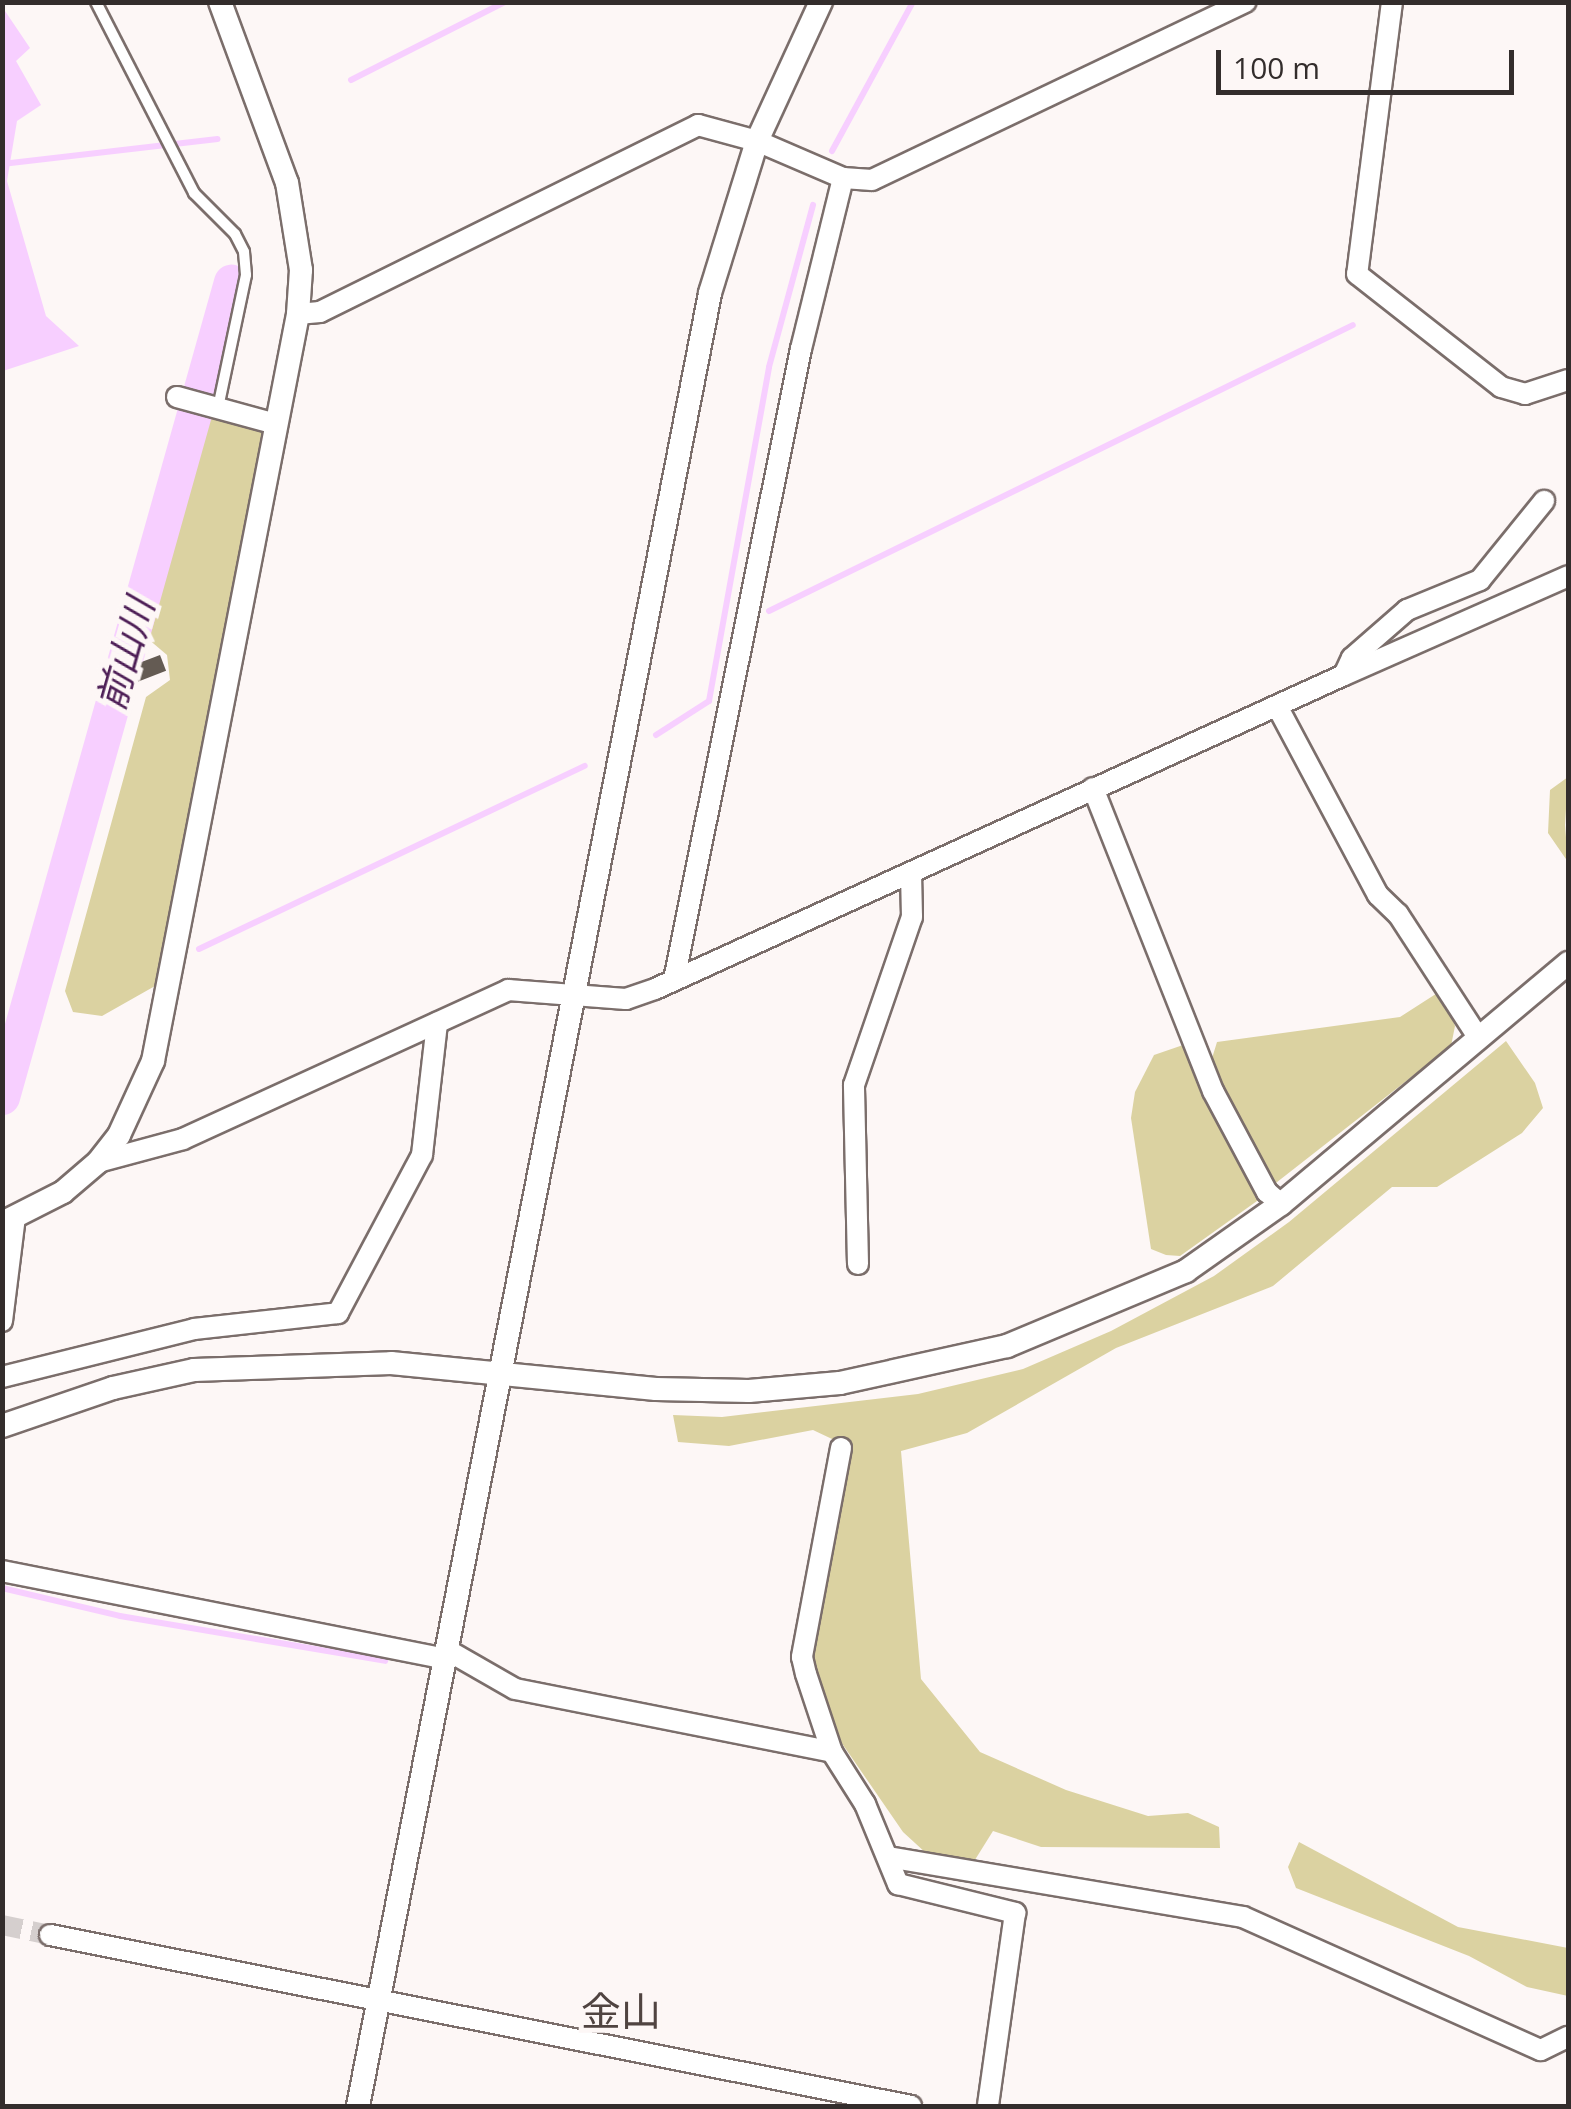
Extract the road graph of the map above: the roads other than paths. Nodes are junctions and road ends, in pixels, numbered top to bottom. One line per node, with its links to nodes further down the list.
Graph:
1 (96, 2): 11 (lane)
2 (220, 2): 8 (street)
3 (821, 2): 6 (street)
4 (1246, 2): 7 (street)
5 (1392, 2): 9 (street)
6 (756, 141): 7 (street); 8 (street); 21 (street)
7 (843, 178): 20 (street)
8 (298, 314): 12 (street)
9 (1568, 380)
10 (177, 397): 11 (street)
11 (212, 407): 12 (street)
12 (276, 424): 24 (street)
13 (1544, 501): 15 (street)
14 (1568, 576): 15 (street)
15 (1344, 676): 16 (street)
16 (1278, 706): 17 (street); 23 (street)
17 (1092, 788): 18 (street); 25 (street)
18 (911, 873): 20 (street); 27 (street)
19 (1568, 963): 23 (street)
20 (674, 980): 21 (street)
21 (574, 993): 22 (street); 29 (street)
22 (437, 1023): 24 (street); 30 (street)
23 (1478, 1037): 25 (street)
24 (98, 1162): 26 (street)
25 (1281, 1204): 29 (street)
26 (9, 1220): 28 (street)
27 (858, 1264)
28 (2, 1322)
29 (503, 1375): 31 (street); 34 (street)
30 (2, 1377)
31 (7, 1424)
32 (841, 1448): 35 (street)
33 (2, 1570): 34 (street)
34 (446, 1654): 35 (street); 38 (street)
35 (832, 1752): 36 (street)
36 (888, 1857): 39 (street); 42 (street)
37 (50, 1935): 38 (street)
38 (379, 2000): 40 (street); 41 (street)
39 (1568, 2036)
40 (358, 2106)
41 (911, 2106)
42 (988, 2106)

